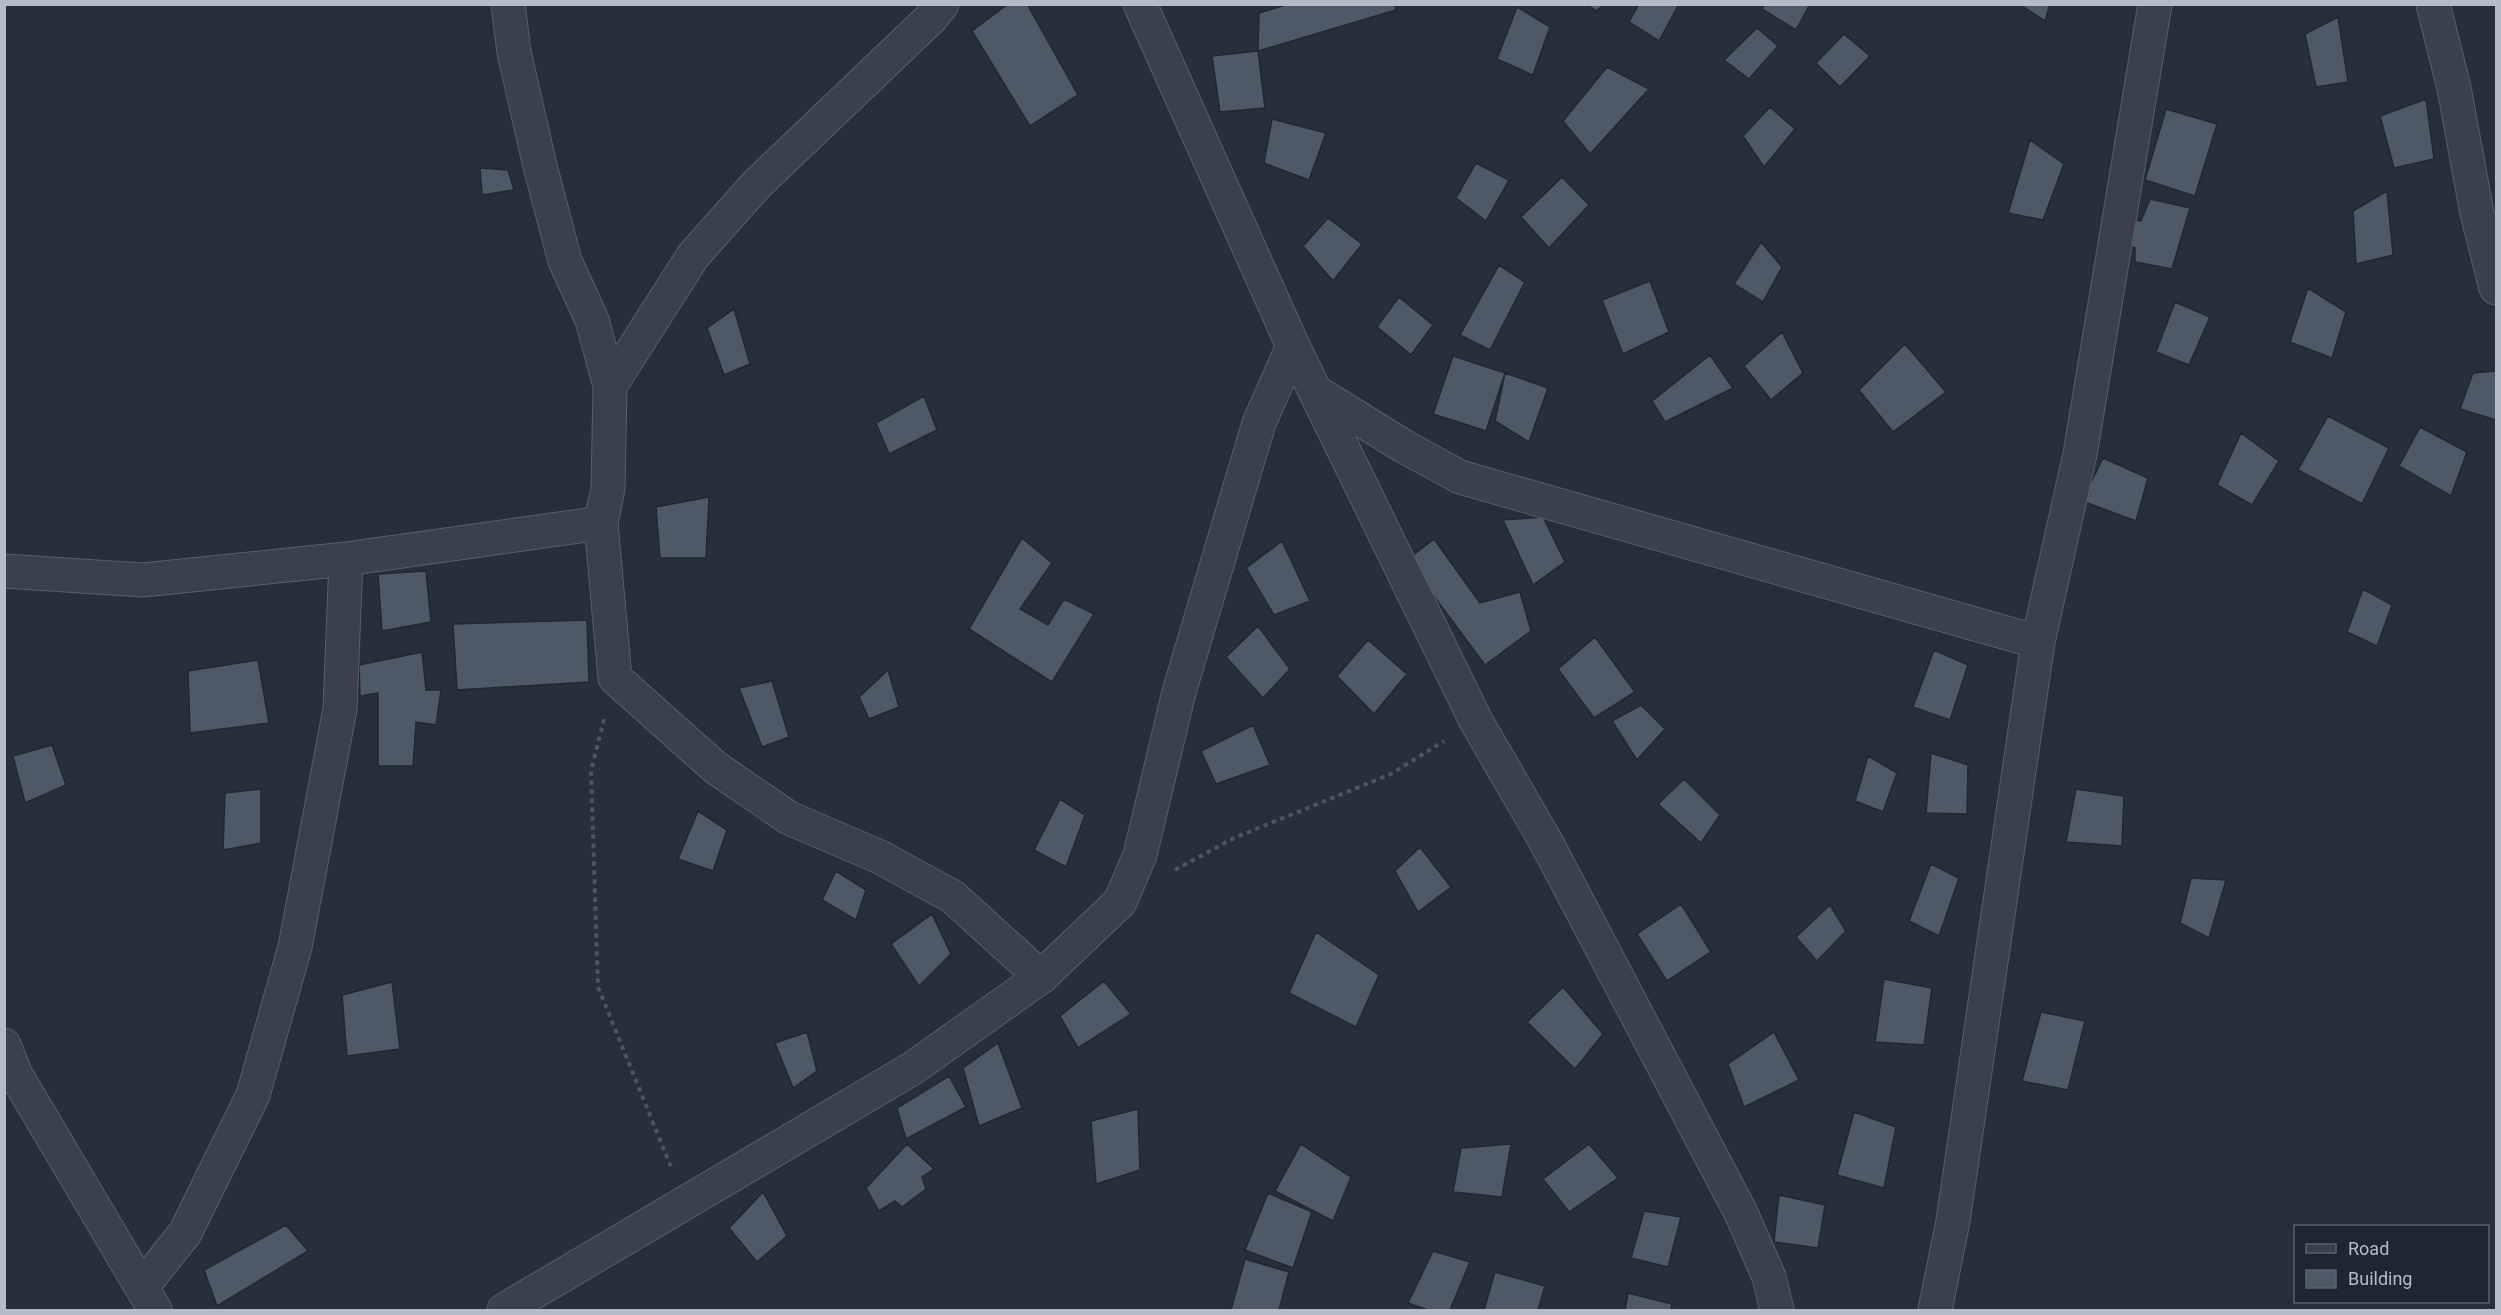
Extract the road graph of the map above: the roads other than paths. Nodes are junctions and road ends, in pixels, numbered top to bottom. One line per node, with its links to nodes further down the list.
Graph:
1 (508, 4): 8 (street)
2 (942, 4): 8 (street)
3 (1140, 4): 7 (street)
4 (2155, 4): 13 (street)
5 (2433, 4): 6 (street)
6 (2496, 288)
7 (1293, 346): 9 (street); 14 (street)
8 (610, 386): 10 (street)
9 (1316, 392): 13 (street); 18 (street)
10 (601, 523): 11 (street); 14 (street)
11 (346, 559): 12 (street); 16 (street)
12 (4, 571)
13 (2038, 642): 19 (street)
14 (1041, 977): 17 (street)
15 (4, 1046): 16 (street)
16 (148, 1299)
17 (504, 1311)
18 (1778, 1311)
19 (1935, 1311)

